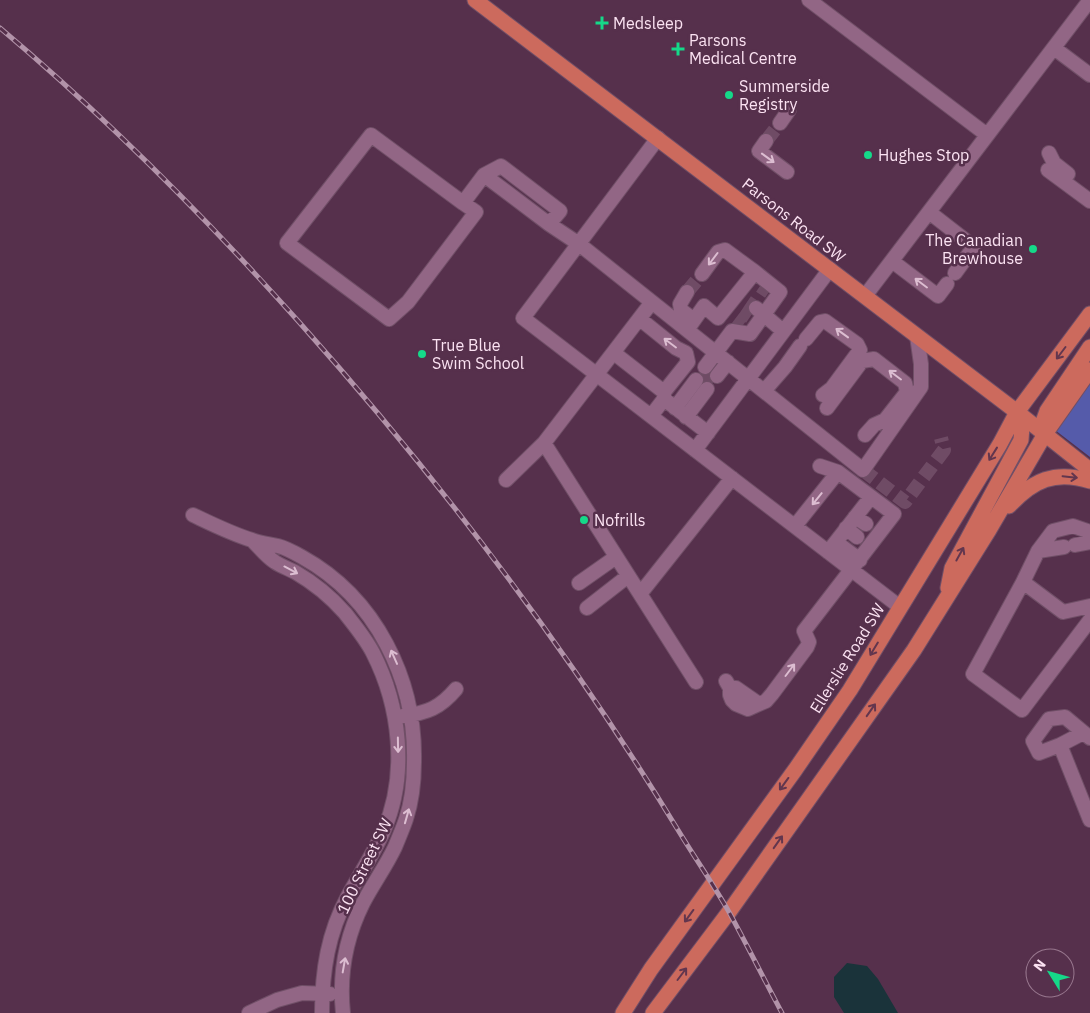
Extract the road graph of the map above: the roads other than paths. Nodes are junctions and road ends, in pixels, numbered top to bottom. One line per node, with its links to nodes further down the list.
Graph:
1 (475, 0): 9 (main road, Parsons Road SW)
2 (809, 0): 8 (street)
3 (1090, 0): 4 (street)
4 (1054, 48): 5 (street); 8 (street)
5 (1090, 75)
6 (790, 110): 7 (street)
7 (780, 123)
8 (987, 135): 17 (street)
9 (658, 138): 18 (street); 20 (main road, Parsons Road SW)
10 (766, 141): 13 (street, one-way to 13)
11 (1049, 153): 14 (street)
12 (1048, 170): 15 (street)
13 (787, 172)
14 (1090, 191)
15 (1090, 201)
16 (463, 203): 16 (street); 18 (street)
17 (929, 212): 19 (street); 19 (street, one-way to 19)
18 (579, 244): 24 (street); 36 (street)
19 (892, 261): 23 (street)
20 (830, 269): 23 (main road, Parsons Road SW); 29 (street)
21 (702, 274): 25 (street, one-way to 21)
22 (687, 292): 28 (street)
23 (865, 296): 30 (main road, Parsons Road SW)
24 (652, 302): 27 (street); 28 (street)
25 (749, 305): 28 (street); 29 (street); 33 (street)
26 (1090, 314): 42 (main road, Ellerslie Road SW, one-way to 42)
27 (640, 319): 32 (street); 40 (street, one-way to 27)
28 (690, 325): 33 (street)
29 (783, 331): 37 (street)
30 (917, 336): 39 (street); 42 (main road, Parsons Road SW)
31 (1090, 347): 45 (main road)
32 (614, 353): 36 (street); 40 (street)
33 (722, 358): 35 (street); 37 (street)
34 (1090, 370): 45 (main road)
35 (712, 372)
36 (597, 375): 43 (street); 47 (street)
37 (748, 378): 39 (street); 44 (street)
38 (702, 385): 41 (street)
39 (764, 391): 46 (street, one-way to 39)
40 (664, 395): 41 (street); 43 (street)
41 (681, 412): 44 (street)
42 (1017, 412): 45 (main road, Parsons Road SW); 72 (main road, one-way to 42); 74 (main road, Ellerslie Road SW, one-way to 74)
43 (651, 416): 48 (street)
44 (708, 433): 48 (street)
45 (1045, 434): 50 (main road, Parsons Road SW); 59 (main road)
46 (865, 435)
47 (544, 443): 53 (street); 66 (street)
48 (696, 450): 52 (street)
49 (820, 466): 51 (street)
50 (1090, 470)
51 (838, 472): 55 (street); 57 (street, one-way to 57)
52 (732, 478): 57 (street); 71 (street)
53 (506, 480)
54 (1090, 481): 59 (main road, one-way to 54)
55 (871, 497): 58 (street); 58 (street)
56 (193, 515): 62 (street, 100 Street SW)
57 (795, 526): 64 (street)
58 (869, 526): 61 (street); 61 (street)
59 (989, 530): 72 (main road)
60 (1090, 532): 65 (street)
61 (859, 539): 64 (street); 67 (street)
62 (252, 541): 81 (street, 100 Street SW, one-way to 62); 82 (street, 100 Street SW, one-way to 82)
63 (1090, 542): 65 (street)
64 (832, 547): 67 (street)
65 (1038, 551): 69 (street)
66 (616, 557): 68 (street); 70 (street)
67 (856, 565): 74 (street); 79 (street, one-way to 67)
68 (628, 576): 71 (street); 75 (street)
69 (1022, 582): 76 (street); 77 (street)
70 (579, 584)
71 (640, 594): 78 (street)
72 (945, 600): 92 (main road, one-way to 72)
73 (1090, 606): 76 (street)
74 (900, 607): 91 (main road, Ellerslie Road SW, one-way to 91)
75 (587, 608)
76 (1063, 612): 77 (street)
77 (1089, 621)
78 (696, 682)
79 (728, 684)
80 (456, 689): 81 (street)
81 (412, 715): 82 (street); 87 (street, 100 Street SW, one-way to 81)
82 (395, 718): 86 (street, 100 Street SW, one-way to 86)
83 (1086, 736): 84 (street); 84 (street)
84 (1060, 745): 85 (street)
85 (1090, 820)
86 (322, 993): 87 (street); 88 (street); 89 (street, 100 Street SW)
87 (341, 994): 90 (street, 100 Street SW)
88 (249, 1013)
89 (322, 1013)
90 (343, 1013)
91 (623, 1013)
92 (653, 1013)

